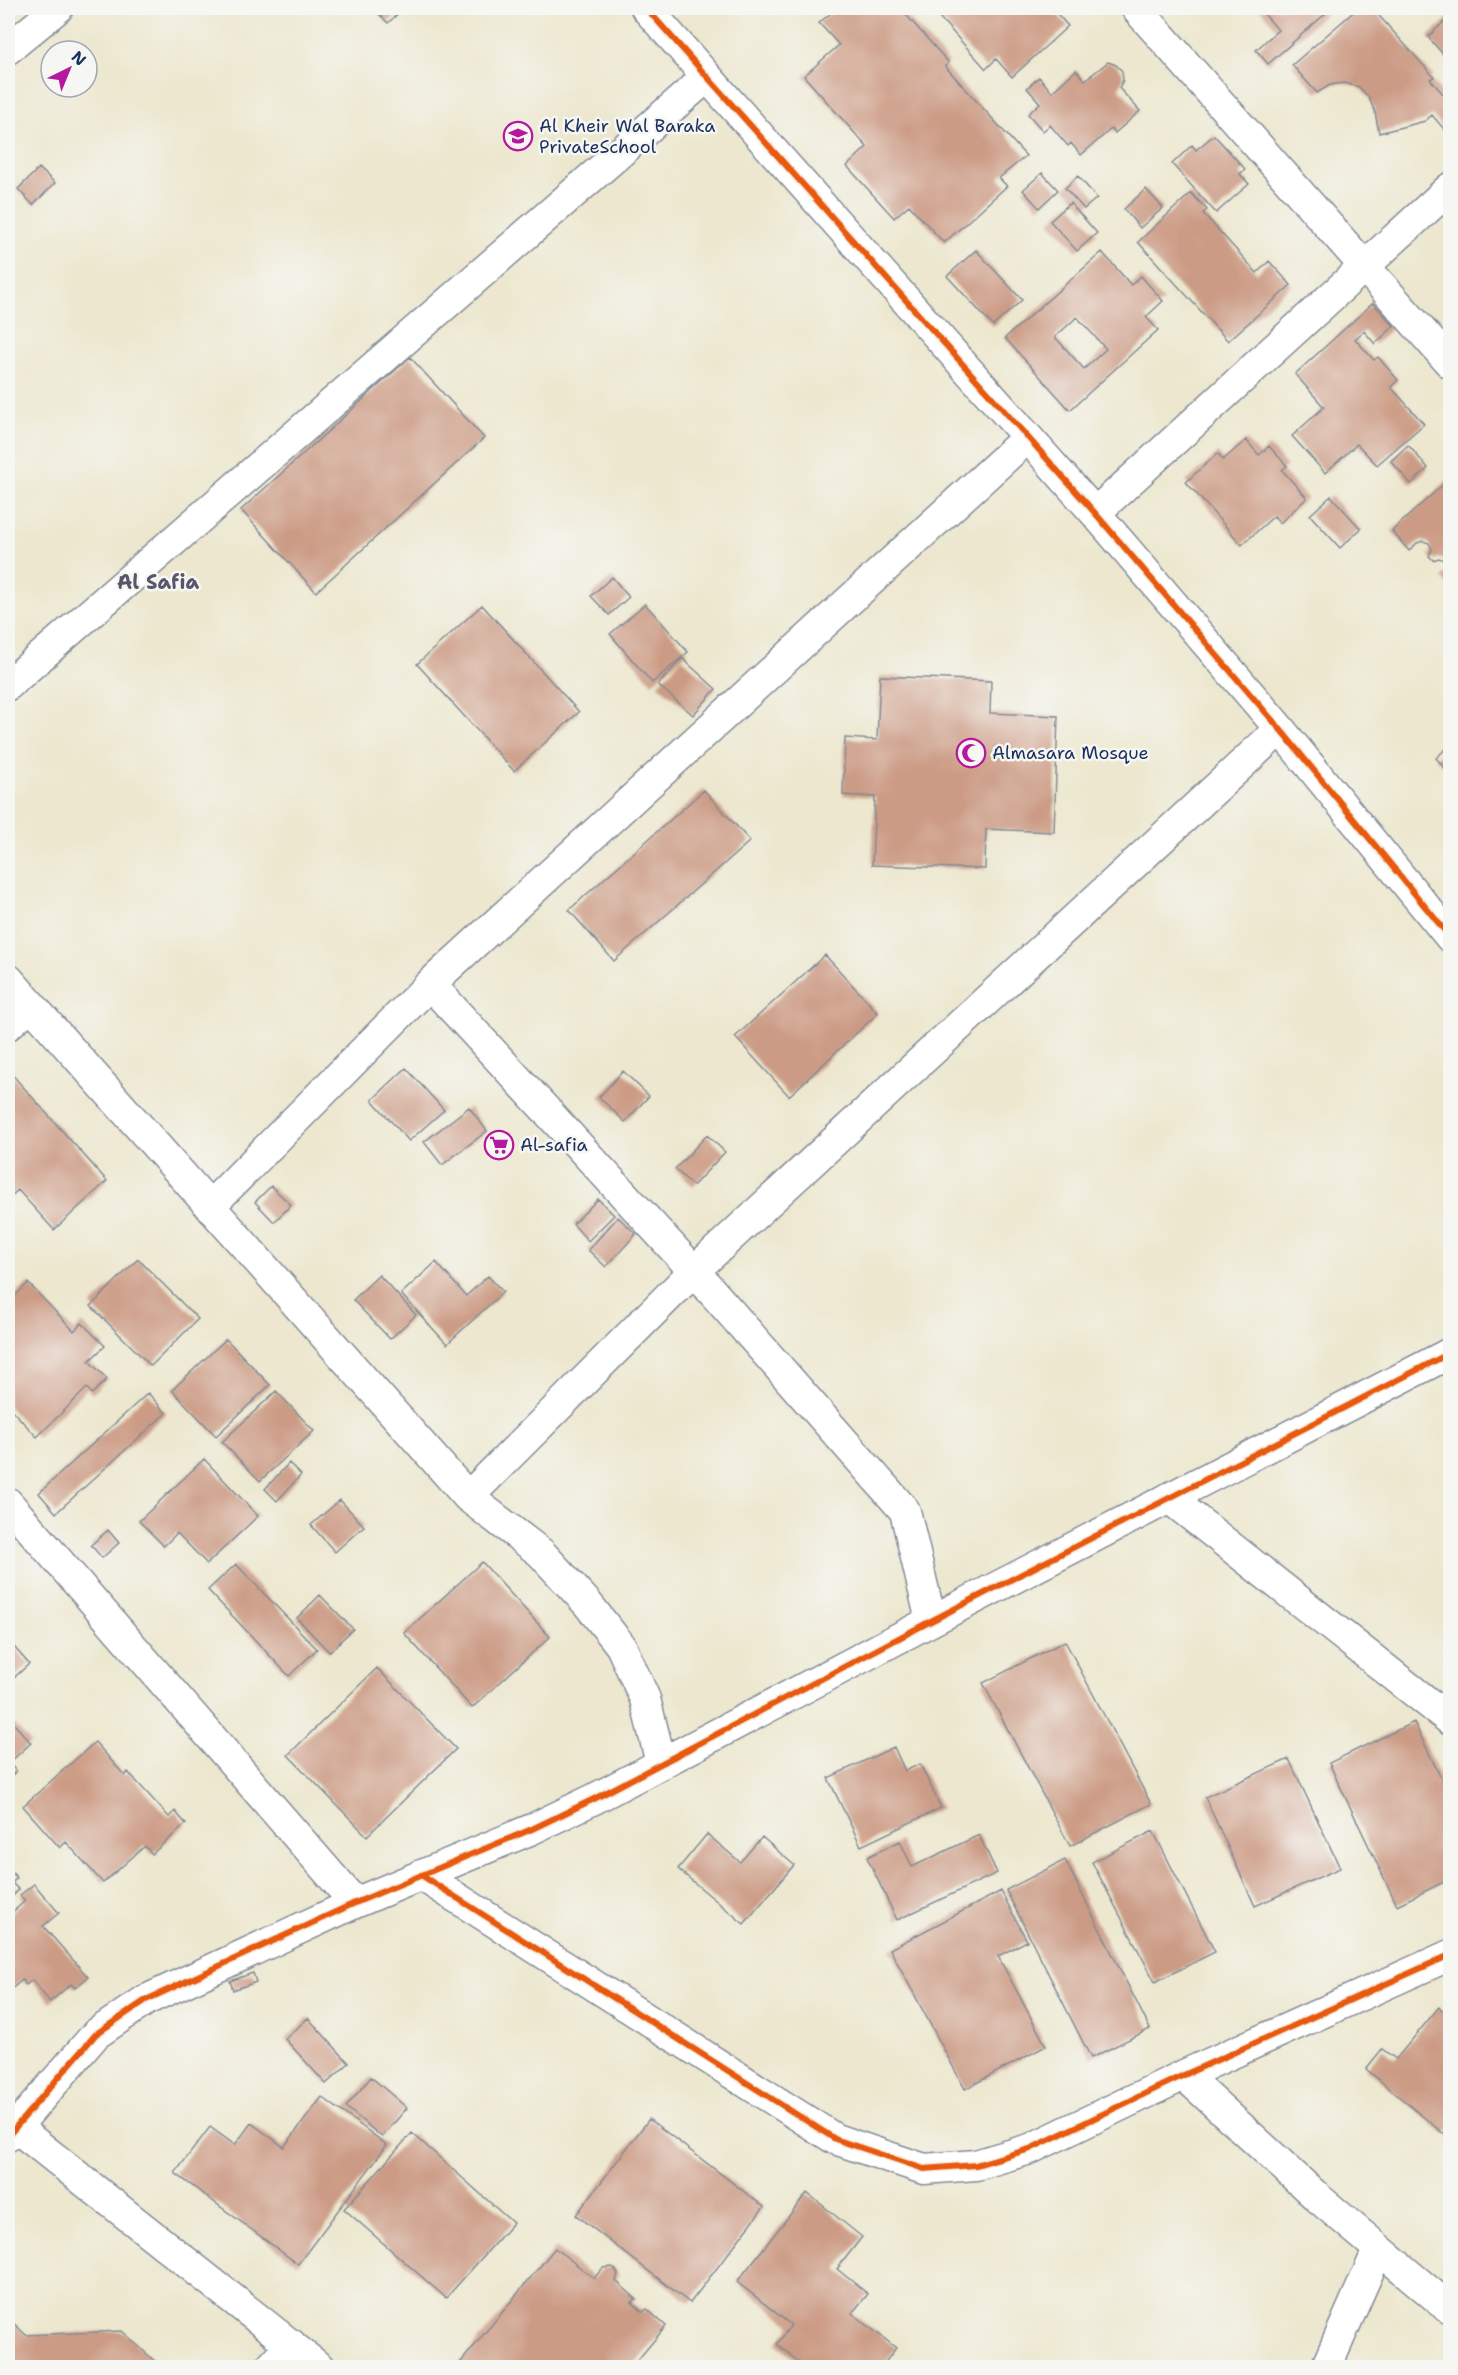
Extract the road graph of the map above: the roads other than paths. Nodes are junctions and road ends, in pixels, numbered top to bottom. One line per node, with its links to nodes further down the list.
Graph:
1 (56, 8): 4 (street)
2 (646, 8): 5 (street)
3 (1136, 8): 7 (street)
4 (8, 49)
5 (707, 77): 9 (street); 11 (street)
6 (1450, 188): 7 (street)
7 (1366, 265): 8 (street); 10 (street)
8 (1450, 363)
9 (1027, 438): 10 (street); 15 (street)
10 (1095, 513): 12 (street)
11 (8, 685)
12 (1280, 729): 13 (street); 19 (street)
13 (1450, 937)
14 (8, 979): 16 (street)
15 (430, 984): 18 (street); 19 (street)
16 (30, 1005): 17 (street); 18 (street)
17 (8, 1025)
18 (210, 1206): 21 (street)
19 (693, 1271): 21 (street); 24 (street)
20 (1450, 1353): 22 (street)
21 (468, 1497): 26 (street)
22 (1169, 1498): 24 (street); 25 (street)
23 (8, 1503): 28 (street)
24 (932, 1621): 26 (street)
25 (1450, 1720)
26 (661, 1763): 27 (street)
27 (421, 1875): 28 (street); 30 (street)
28 (355, 1903): 31 (street)
29 (1450, 1955): 30 (street)
30 (1184, 2075): 32 (street)
31 (10, 2128): 34 (street)
32 (1378, 2250): 33 (street); 37 (street)
33 (1450, 2309)
34 (291, 2344): 35 (street); 36 (street)
35 (269, 2367)
36 (320, 2367)
37 (1326, 2367)

